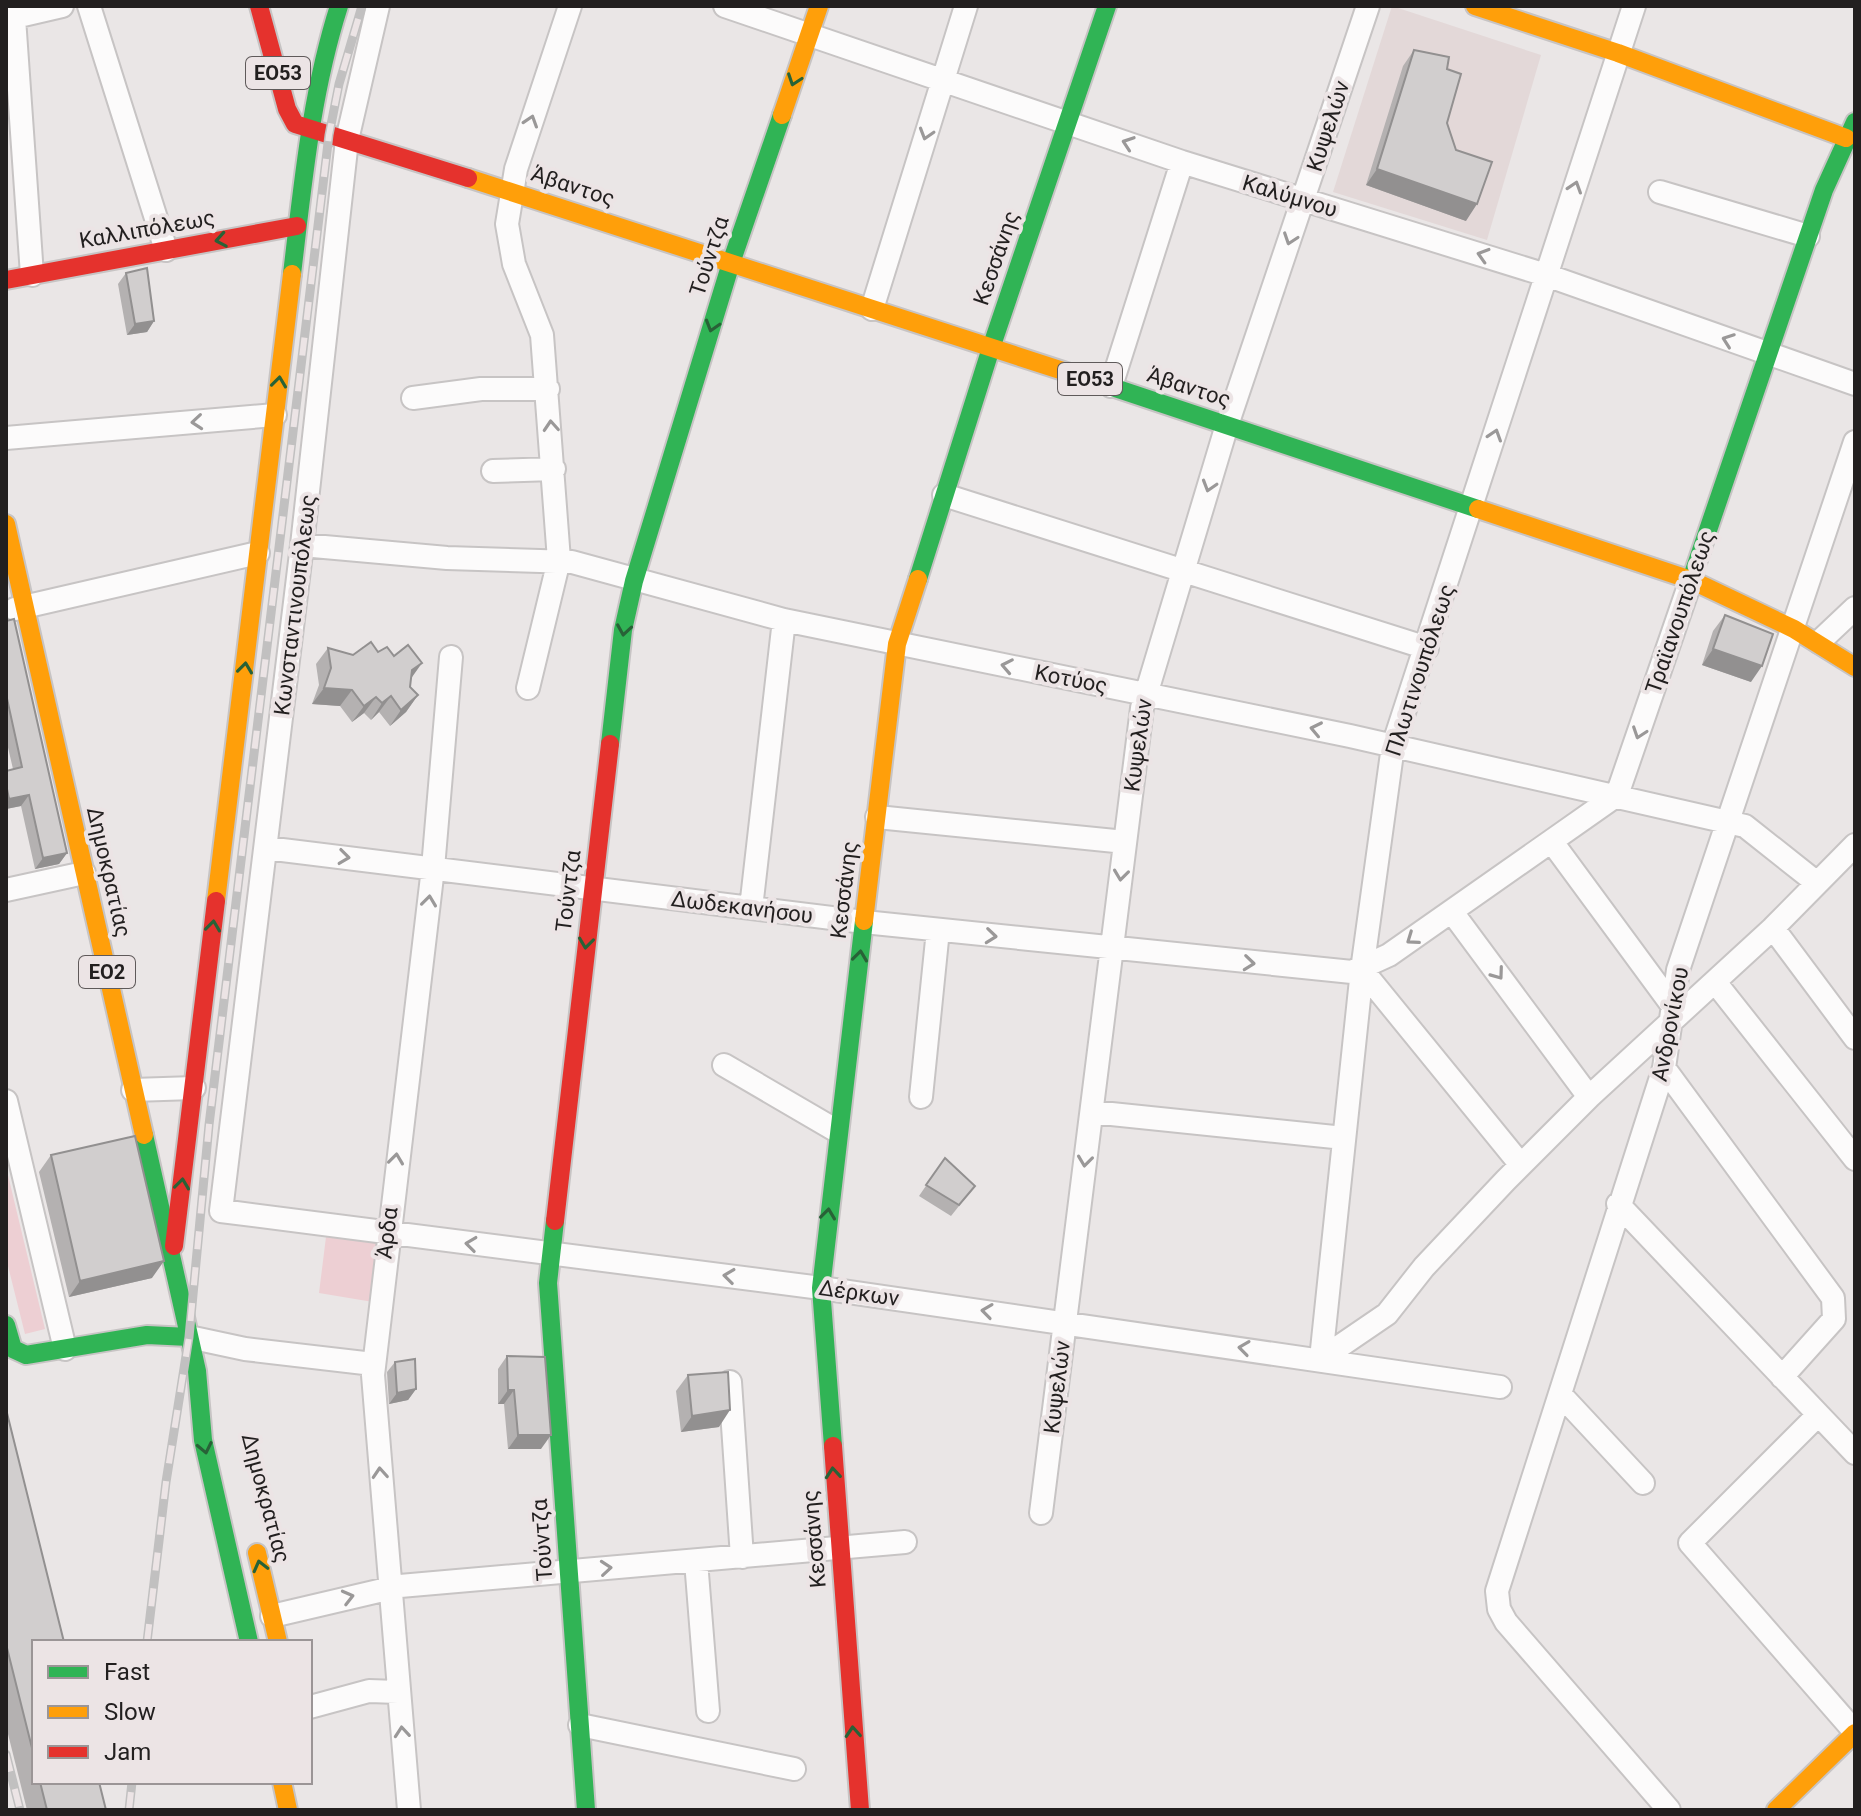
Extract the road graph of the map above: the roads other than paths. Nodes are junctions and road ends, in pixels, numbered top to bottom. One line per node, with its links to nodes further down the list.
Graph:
1 (89, 6): 28 (street)
2 (259, 6): 19 (main road, ΕΟ53)
3 (339, 6): 19 (main road)
4 (378, 6): 21 (street, Κωνσταντινουπόλεως)
5 (570, 6): 23 (street, one-way to 5)
6 (725, 6): 15 (street, Καλύμνου)
7 (819, 6): 15 (main road, Τούντζα)
8 (966, 6): 17 (street)
9 (1107, 6): 18 (main road, Κεσσάνης)
10 (1368, 6): 25 (street, Κυψελών)
11 (1475, 6): 16 (main road)
12 (1634, 6): 16 (street, Πλωτινουπόλεως)
13 (54, 7): 14 (street)
14 (10, 18): 30 (street)
15 (809, 35): 17 (street, Καλύμνου); 29 (main road, Τούντζα, one-way to 29)
16 (1618, 53): 20 (main road); 31 (street, Πλωτινουπόλεως, one-way to 16)
17 (942, 82): 18 (street, Καλύμνου); 33 (street, one-way to 33)
18 (1067, 122): 22 (street, Καλύμνου, one-way to 18); 34 (main road, Κεσσάνης)
19 (310, 130): 21 (main road, Άβαντος / ΕΟ53); 26 (main road)
20 (1852, 134): 27 (main road, Τραϊανουπόλεως)
21 (347, 140): 23 (main road, Άβαντος / ΕΟ53); 49 (street, Κωνσταντινουπόλεως)
22 (1182, 162): 25 (street, Καλύμνου); 37 (street)
23 (510, 191): 29 (main road, Άβαντος / ΕΟ53); 38 (street)
24 (1660, 192): 27 (street)
25 (1303, 200): 31 (street, Καλύμνου, one-way to 25); 41 (street, Κυψελών, one-way to 41)
26 (297, 226): 28 (main road, Καλλιπόλεως, one-way to 28); 40 (main road, one-way to 26)
27 (1808, 236): 35 (main road, Τραϊανουπόλεως)
28 (166, 250): 30 (main road, Καλλιπόλεως)
29 (731, 263): 33 (main road, Άβαντος / ΕΟ53); 54 (main road, Τούντζα, one-way to 54)
30 (32, 275): 32 (main road, Καλλιπόλεως)
31 (1546, 275): 35 (street, Καλύμνου, one-way to 31); 47 (street, Πλωτινουπόλεως, one-way to 31)
32 (6, 280)
33 (872, 309): 34 (main road, Άβαντος / ΕΟ53)
34 (991, 348): 37 (main road, Άβαντος / ΕΟ53); 46 (main road, Κεσσάνης)
35 (1768, 355): 36 (street, Καλύμνου); 53 (main road, Τραϊανουπόλεως)
36 (1855, 384)
37 (1111, 386): 41 (main road, Άβαντος / ΕΟ53)
38 (548, 389): 39 (street); 44 (street, one-way to 38)
39 (413, 398)
40 (275, 415): 42 (street, one-way to 42); 50 (main road)
41 (1227, 425): 47 (main road, Άβαντος / ΕΟ53); 52 (street, Κυψελών, one-way to 52)
42 (6, 438)
43 (1855, 442): 58 (street, Ανδρονίκου)
44 (554, 469): 45 (street); 51 (street)
45 (493, 471)
46 (944, 495): 52 (street); 60 (main road, Κεσσάνης)
47 (1471, 509): 53 (main road, Άβαντος / ΕΟ53); 61 (street, Πλωτινουπόλεως)
48 (6, 524): 56 (main road, Δημοκρατίας / ΕΟ2)
49 (302, 545): 51 (street, Κοτύος); 73 (street, Κωνσταντινουπόλεως)
50 (258, 553): 56 (street); 91 (main road, one-way to 50)
51 (559, 560): 54 (street, Κοτύος); 64 (street)
52 (1183, 572): 61 (street); 65 (street, Κυψελών)
53 (1691, 580): 58 (main road, Άβαντος / ΕΟ53); 67 (street, Τραϊανουπόλεως, one-way to 67)
54 (634, 581): 57 (street, Κοτύος); 77 (main road, Τούντζα, one-way to 77)
55 (1855, 608): 59 (street)
56 (15, 609): 75 (main road, Δημοκρατίας / ΕΟ2)
57 (784, 620): 60 (street, Κοτύος); 79 (street)
58 (1794, 629): 59 (main road, Άβαντος / ΕΟ53); 69 (street, Ανδρονίκου)
59 (1819, 642): 63 (main road, Άβαντος / ΕΟ53)
60 (897, 644): 65 (street, Κοτύος, one-way to 60); 68 (main road, Κεσσάνης)
61 (1427, 648): 66 (street, Πλωτινουπόλεως)
62 (451, 657): 74 (street, Άρδα)
63 (1855, 667)
64 (528, 688)
65 (1145, 694): 66 (street, Κοτύος, one-way to 65); 70 (street, Κυψελών)
66 (1393, 746): 67 (street, Κοτύος); 85 (street, Πλωτινουπόλεως)
67 (1614, 798): 69 (street, Κοτύος); 71 (street)
68 (877, 817): 70 (street); 81 (main road, Κεσσάνης)
69 (1726, 822): 76 (street, Κοτύος); 87 (street, Ανδρονίκου)
70 (1125, 842): 84 (street, Κυψελών, one-way to 84)
71 (1552, 842): 80 (street); 87 (street)
72 (1855, 845): 76 (street)
73 (266, 848): 74 (street, Δωδεκανήσου, one-way to 74); 102 (street, Κωνσταντινουπόλεως)
74 (433, 868): 77 (street, Δωδεκανήσου); 103 (street, Άρδα, one-way to 74)
75 (84, 873): 78 (street); 92 (main road, Δημοκρατίας / ΕΟ2)
76 (1817, 883): 82 (street)
77 (593, 887): 79 (street, Δωδεκανήσου); 104 (main road, Τούντζα, one-way to 104)
78 (6, 890)
79 (751, 908): 81 (street, Δωδεκανήσου)
80 (1452, 912): 85 (street, one-way to 85); 94 (street, one-way to 94)
81 (864, 922): 83 (street, Δωδεκανήσου); 97 (main road, Κεσσάνης, one-way to 81)
82 (1773, 928): 86 (street); 88 (street)
83 (938, 930): 84 (street, Δωδεκανήσου, one-way to 84); 93 (street)
84 (1112, 949): 85 (street, Δωδεκανήσου, one-way to 85); 96 (street, Κυψελών)
85 (1362, 970): 98 (street, Πλωτινουπόλεως); 100 (street)
86 (1715, 982): 87 (street); 99 (street)
87 (1672, 1013): 90 (street, Ανδρονίκου); 94 (street)
88 (1855, 1038)
89 (724, 1065): 97 (street)
90 (1664, 1068): 101 (street, Ανδρονίκου); 114 (street)
91 (194, 1088): 92 (street); 105 (main road, one-way to 91)
92 (133, 1090): 105 (main road, Δημοκρατίας / ΕΟ2)
93 (921, 1097)
94 (1589, 1097): 100 (street)
95 (6, 1101): 110 (street)
96 (1092, 1112): 98 (street); 107 (street, Κυψελών, one-way to 107)
97 (837, 1131): 106 (main road, Κεσσάνης, one-way to 97)
98 (1344, 1138): 111 (street, Πλωτινουπόλεως)
99 (1855, 1159)
100 (1521, 1165): 111 (street)
101 (1618, 1204): 114 (street); 117 (street, Ανδρονίκου)
102 (220, 1207): 103 (street, Δέρκων)
103 (387, 1233): 104 (street, Δέρκων, one-way to 103); 112 (street, Άρδα)
104 (550, 1254): 106 (street, Δέρκων, one-way to 104); 128 (main road, Τούντζα)
105 (172, 1261): 109 (main road, Δημοκρατίας / ΕΟ2)
106 (821, 1288): 107 (street, Δέρκων, one-way to 106); 125 (main road, Κεσσάνης, one-way to 106)
107 (1065, 1322): 111 (street, Δέρκων, one-way to 107); 122 (street, Κυψελών)
108 (6, 1325): 110 (main road)
109 (189, 1337): 110 (main road); 112 (street); 113 (main road, Δημοκρατίας / ΕΟ2)
110 (65, 1349)
111 (1321, 1359): 116 (street, Δέρκων)
112 (373, 1364): 129 (street, Άρδα, one-way to 112)
113 (197, 1371): 119 (main road, Δημοκρατίας / ΕΟ2); 131 (main road, Δημοκρατίας / ΕΟ2, one-way to 131)
114 (1782, 1377): 118 (street)
115 (730, 1382): 126 (street)
116 (1500, 1387)
117 (1560, 1394): 121 (street); 144 (street, Ανδρονίκου)
118 (1818, 1415): 120 (street); 137 (street)
119 (221, 1421)
120 (1855, 1453)
121 (1643, 1483)
122 (1041, 1513)
123 (254, 1540): 130 (main road, Δημοκρατίας, one-way to 123)
124 (905, 1542): 125 (street)
125 (839, 1549): 126 (street); 143 (main road, Κεσσάνης, one-way to 125)
126 (742, 1557): 127 (street)
127 (696, 1561): 128 (street, one-way to 127); 135 (street)
128 (568, 1572): 129 (street); 136 (main road, Τούντζα)
129 (389, 1588): 130 (street, one-way to 129); 133 (street, Άρδα)
130 (272, 1616): 132 (main road, Δημοκρατίας)
131 (249, 1640)
132 (278, 1640)
133 (398, 1692): 134 (street); 141 (street, Άρδα, one-way to 133)
134 (312, 1706)
135 (708, 1711)
136 (580, 1725): 138 (street); 142 (main road, Τούντζα)
137 (1855, 1733): 145 (main road)
138 (794, 1769)
139 (282, 1784): 140 (main road)
140 (288, 1810)
141 (409, 1810)
142 (586, 1810)
143 (860, 1810)
144 (1669, 1810)
145 (1776, 1810)

